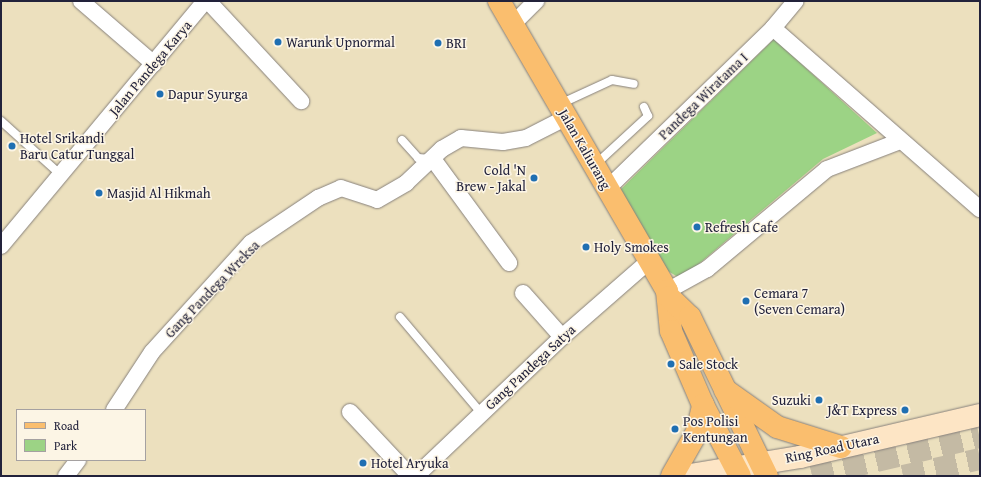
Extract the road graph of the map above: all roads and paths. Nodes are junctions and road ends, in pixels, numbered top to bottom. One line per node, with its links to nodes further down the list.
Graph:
1 (81, 1): 8 (street)
2 (207, 1): 8 (street, Jalan Pandega Karya); 10 (street)
3 (498, 1): 6 (main road, Jalan Kaliurang)
4 (536, 1): 6 (street)
5 (789, 4): 7 (street, Pandega Wiratama I)
6 (513, 24): 12 (main road, Jalan Kaliurang)
7 (773, 28): 15 (street); 19 (street, Pandega Wiratama I)
8 (154, 64): 18 (street, Jalan Pandega Karya)
9 (634, 84): 12 (lane)
10 (301, 101)
11 (644, 107): 17 (lane)
12 (563, 110): 16 (street, Gang Pandega Wreksa); 17 (main road, Jalan Kaliurang)
13 (1, 121): 18 (lane)
14 (402, 140): 16 (lane)
15 (900, 141): 20 (street); 25 (street)
16 (433, 159): 23 (street); 30 (street, Gang Pandega Wreksa)
17 (595, 165): 19 (main road, Jalan Kaliurang)
18 (61, 175): 21 (street, Jalan Pandega Karya)
19 (608, 188): 22 (main road, Jalan Kaliurang)
20 (979, 203)
21 (1, 246)
22 (648, 262): 25 (main road, Jalan Kaliurang); 27 (street, Gang Pandega Satya)
23 (509, 263)
24 (523, 293): 27 (street)
25 (668, 294): 28 (main road, Jalan Kaliurang); 29 (main road, Jalan Kaliurang)
26 (400, 318): 32 (lane)
27 (562, 337): 32 (street, Gang Pandega Satya)
28 (725, 390): 34 (main road); 35 (main road, Jalan Kaliurang)
29 (703, 405): 36 (main road, Jalan Kaliurang); 39 (main road)
30 (115, 409)
31 (350, 412): 37 (street)
32 (481, 413): 38 (street, Gang Pandega Satya)
33 (980, 415): 34 (street, Ring Road Utara)
34 (841, 447): 35 (street, Ring Road Utara)
35 (764, 469): 36 (street, Ring Road Utara)
36 (737, 471): 40 (street, Ring Road Utara)
37 (410, 476)
38 (416, 476)
39 (672, 476)
40 (684, 476)

